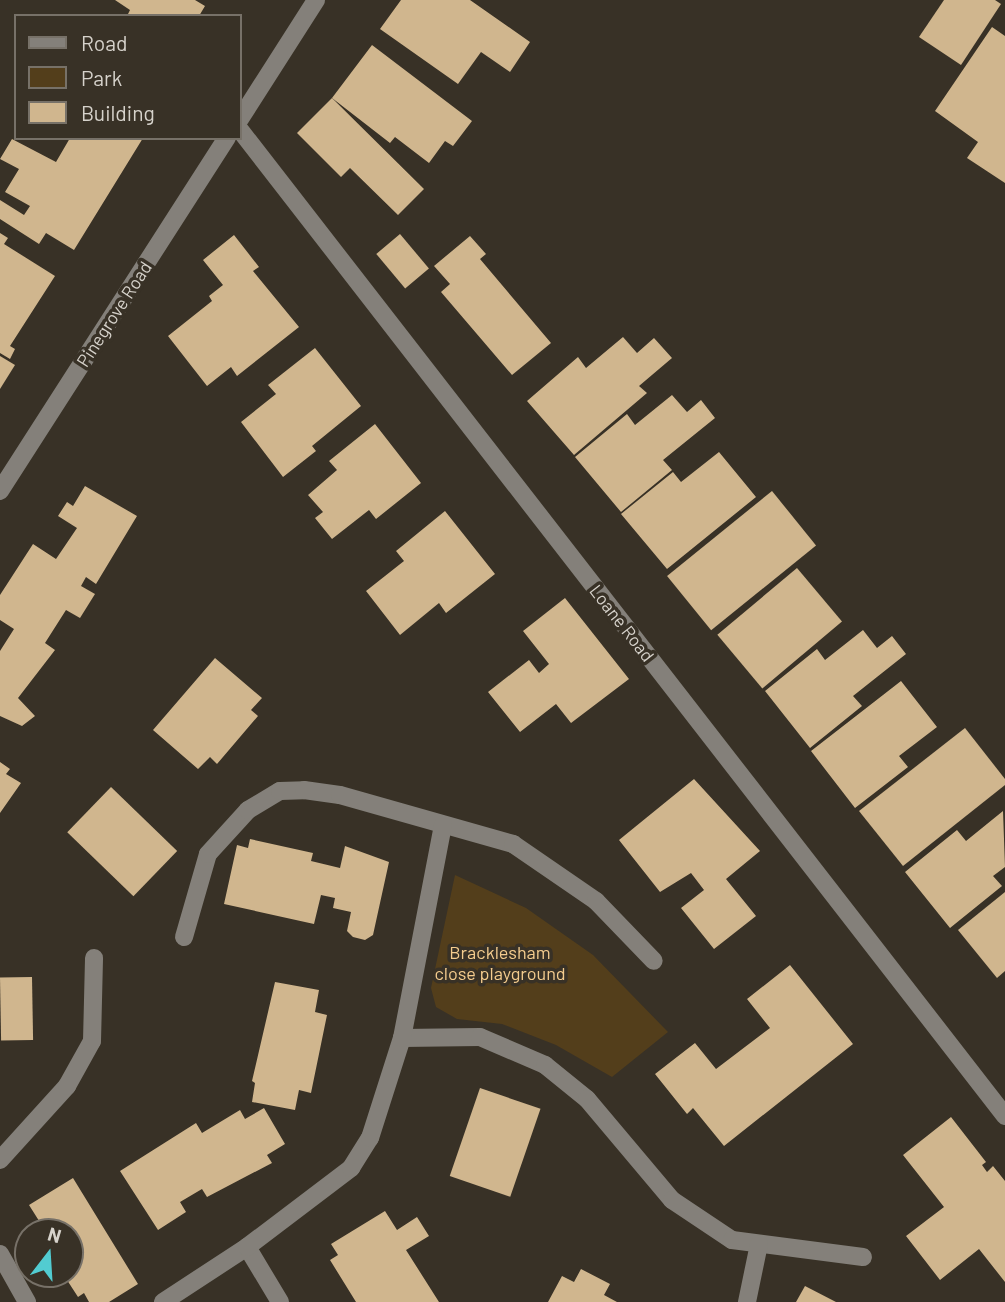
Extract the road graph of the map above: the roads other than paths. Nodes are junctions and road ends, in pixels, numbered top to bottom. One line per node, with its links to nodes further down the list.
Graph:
1 (316, 0): 2 (street)
2 (242, 116)
3 (242, 133): 11 (street, Loane Road)
4 (226, 140): 5 (street, Pinegrove Road)
5 (0, 491)
6 (443, 825): 7 (street); 9 (street); 10 (street)
7 (184, 937)
8 (94, 958): 12 (street)
9 (654, 961)
10 (402, 1038): 13 (street); 14 (street)
11 (1005, 1116)
12 (0, 1160)
13 (759, 1244): 16 (street); 20 (street)
14 (247, 1247): 18 (street); 19 (street)
15 (0, 1254): 17 (street)
16 (863, 1257)
17 (27, 1302)
18 (163, 1302)
19 (280, 1302)
20 (747, 1302)

